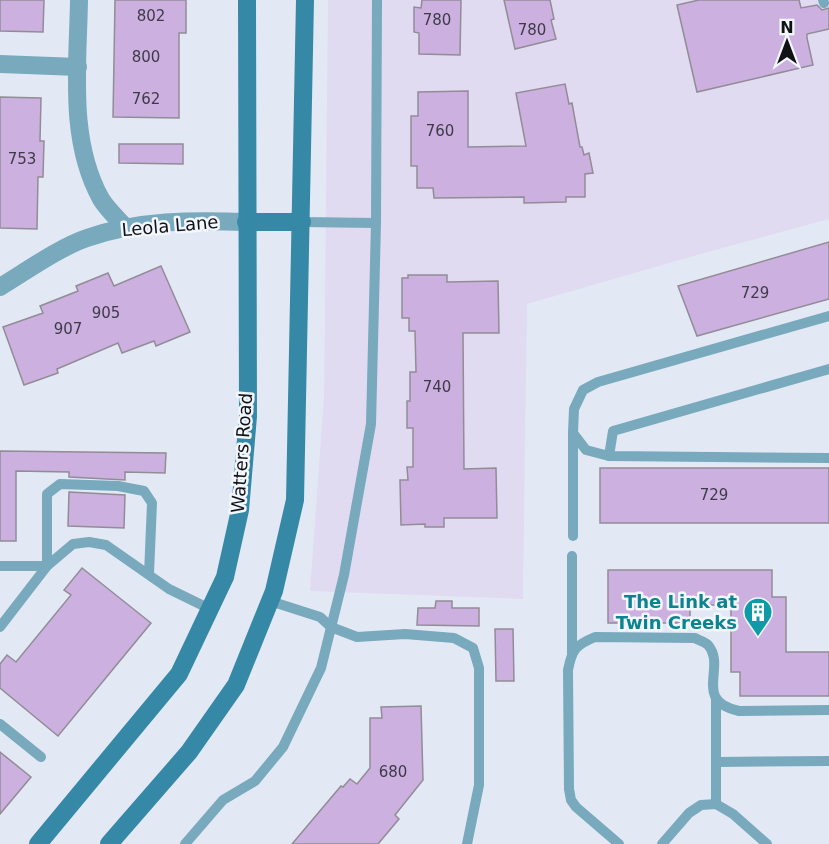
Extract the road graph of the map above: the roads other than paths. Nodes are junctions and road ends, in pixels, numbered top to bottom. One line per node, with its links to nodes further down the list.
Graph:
1 (79, 0): 6 (street)
2 (247, 0): 7 (main road, Watters Road)
3 (305, 0): 8 (main road)
4 (377, 0): 9 (lane)
5 (0, 64): 6 (street)
6 (78, 67): 10 (street)
7 (246, 222): 8 (main road); 10 (street, Leola Lane); 23 (main road, Watters Road)
8 (302, 222): 9 (lane); 22 (main road)
9 (376, 223): 25 (lane)
10 (125, 227): 11 (street, Leola Lane)
11 (0, 287)
12 (829, 316): 14 (lane)
13 (829, 369): 15 (lane)
14 (573, 433): 15 (lane); 17 (lane)
15 (609, 456): 16 (lane)
16 (829, 458)
17 (573, 536)
18 (572, 556): 26 (lane)
19 (0, 566): 20 (lane)
20 (47, 566): 21 (lane); 21 (lane); 24 (lane)
21 (149, 574): 23 (lane)
22 (270, 601): 25 (lane); 35 (main road)
23 (210, 609): 34 (main road, Watters Road)
24 (0, 627)
25 (331, 627): 36 (lane); 37 (lane)
26 (572, 653): 27 (lane); 38 (lane)
27 (717, 700): 28 (lane); 32 (lane)
28 (829, 710)
29 (0, 724): 30 (lane)
30 (41, 757)
31 (829, 761): 32 (lane)
32 (716, 762): 33 (lane)
33 (716, 804): 39 (lane); 40 (lane)
34 (38, 844)
35 (109, 844)
36 (185, 844)
37 (467, 844)
38 (619, 844)
39 (662, 844)
40 (767, 844)

